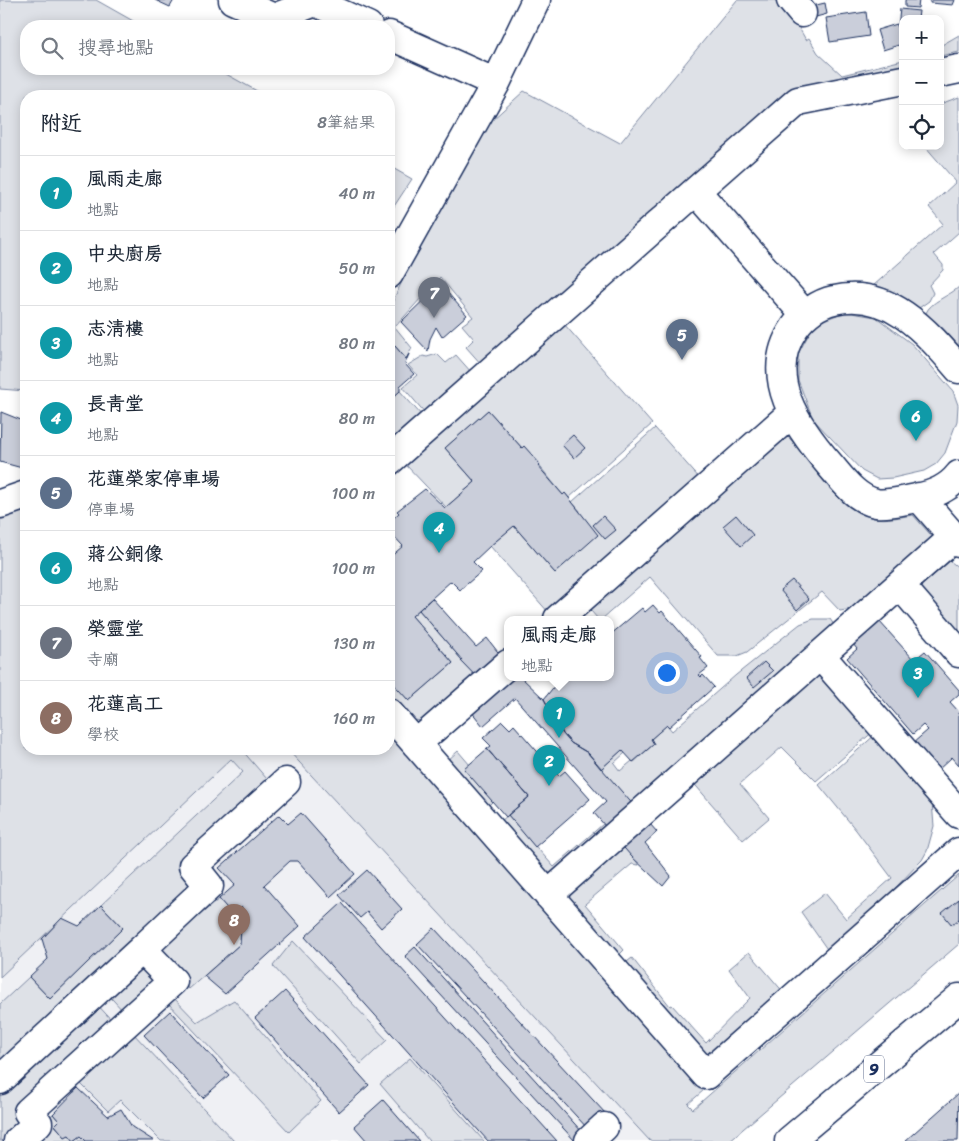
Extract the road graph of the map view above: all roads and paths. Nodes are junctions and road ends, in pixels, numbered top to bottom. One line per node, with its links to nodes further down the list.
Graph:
1 (233, 0): 3 (street)
2 (536, 0): 8 (street)
3 (355, 20)
4 (395, 38): 8 (street)
5 (959, 69): 6 (street)
6 (944, 72)
7 (899, 81): 9 (street)
8 (496, 83): 10 (street)
9 (696, 191): 11 (street); 14 (street)
10 (395, 263)
11 (805, 315): 12 (street); 13 (street)
12 (959, 369)
13 (792, 413): 16 (street); 19 (street)
14 (395, 456)
15 (959, 475): 16 (street)
16 (919, 497): 17 (street)
17 (956, 540): 18 (street)
18 (900, 585): 20 (street); 21 (street)
19 (561, 616)
20 (959, 653)
21 (820, 655): 26 (street); 28 (street)
22 (504, 667): 24 (street)
23 (395, 720): 24 (street)
24 (416, 744): 28 (street)
25 (286, 782): 29 (street)
26 (959, 814)
27 (959, 852): 28 (street)
28 (548, 895)
29 (142, 949): 30 (street); 32 (street)
30 (96, 992): 32 (street); 33 (street)
31 (959, 998): 35 (street, 9)
32 (125, 1024): 34 (street)
33 (0, 1080)
34 (18, 1141)
35 (789, 1141)

